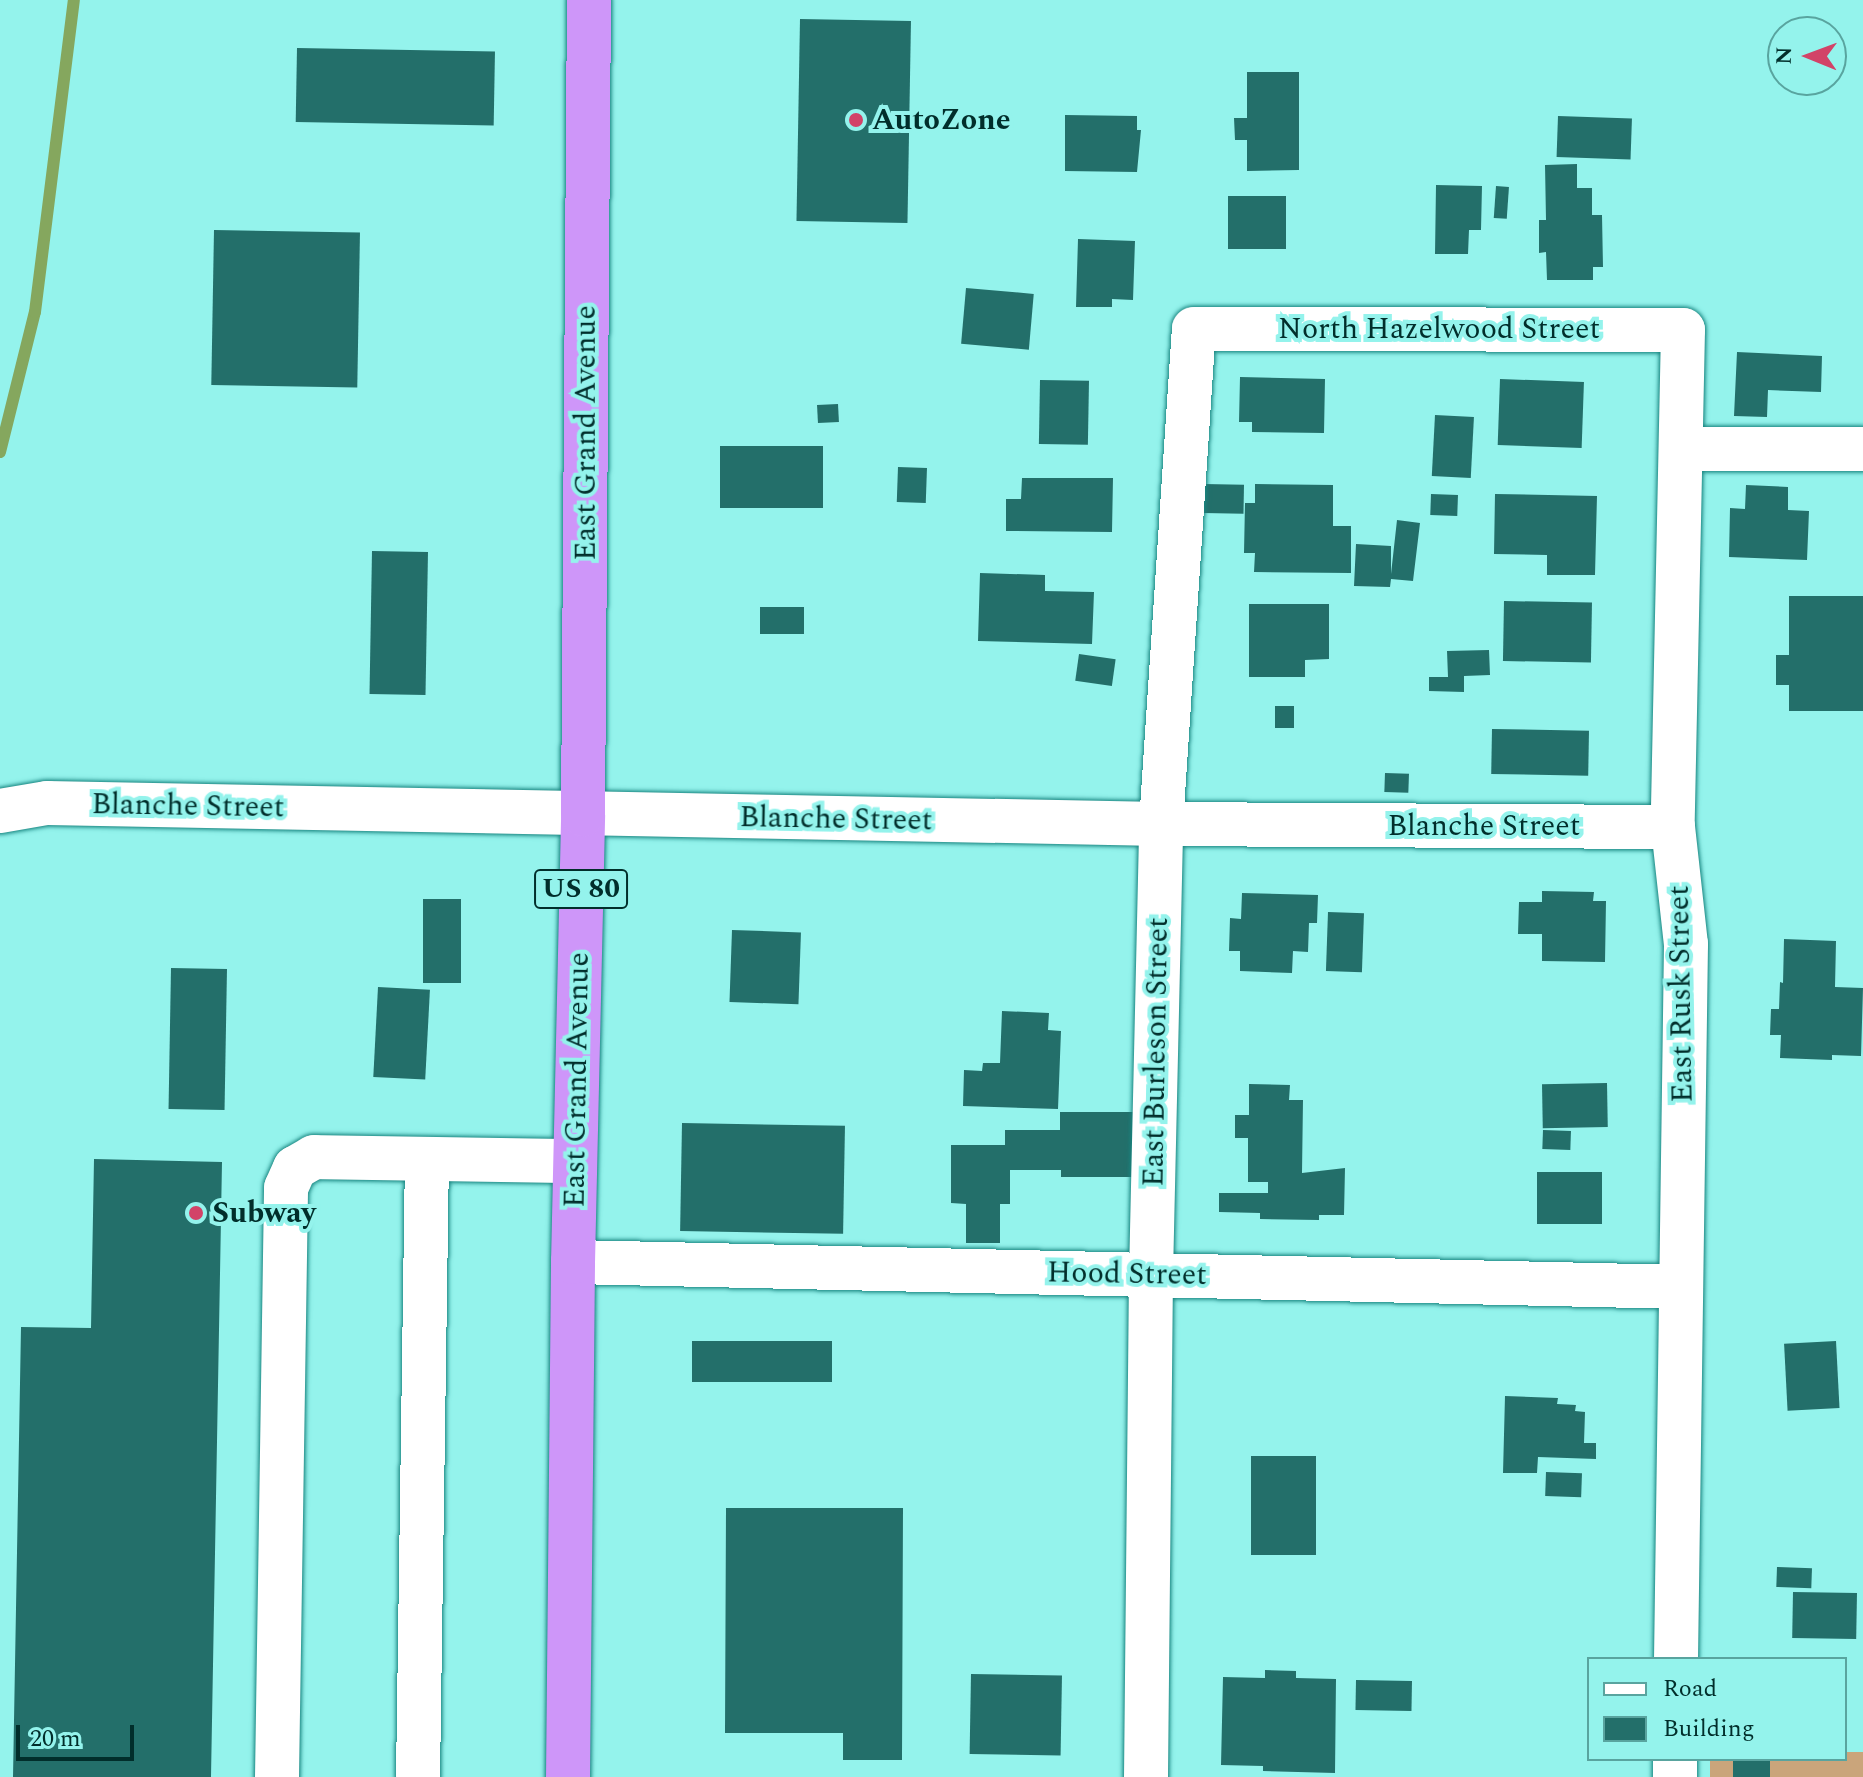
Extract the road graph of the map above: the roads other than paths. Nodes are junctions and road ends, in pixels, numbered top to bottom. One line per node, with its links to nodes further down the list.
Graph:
1 (589, 0): 7 (highway, East Grand Avenue / US 80)
2 (1194, 329): 3 (street, North Hazelwood Street); 8 (street, East Burleson Street)
3 (1683, 330): 4 (street, East Rusk Street)
4 (1681, 449): 5 (street); 9 (street, East Rusk Street)
5 (1863, 449)
6 (0, 811): 7 (street, Blanche Street)
7 (583, 815): 8 (street, Blanche Street); 11 (highway, East Grand Avenue / US 80)
8 (1161, 824): 9 (street, Blanche Street); 13 (street, East Burleson Street)
9 (1673, 827): 14 (street, East Rusk Street)
10 (427, 1159): 11 (street); 16 (street); 17 (street)
11 (575, 1161): 12 (highway, East Grand Avenue / US 80)
12 (573, 1262): 13 (street, Hood Street); 18 (highway, East Grand Avenue / US 80)
13 (1151, 1275): 14 (street, Hood Street); 19 (street, East Burleson Street)
14 (1680, 1287): 15 (street, East Rusk Street)
15 (1676, 1657)
16 (277, 1777)
17 (418, 1777)
18 (568, 1777)
19 (1146, 1777)

